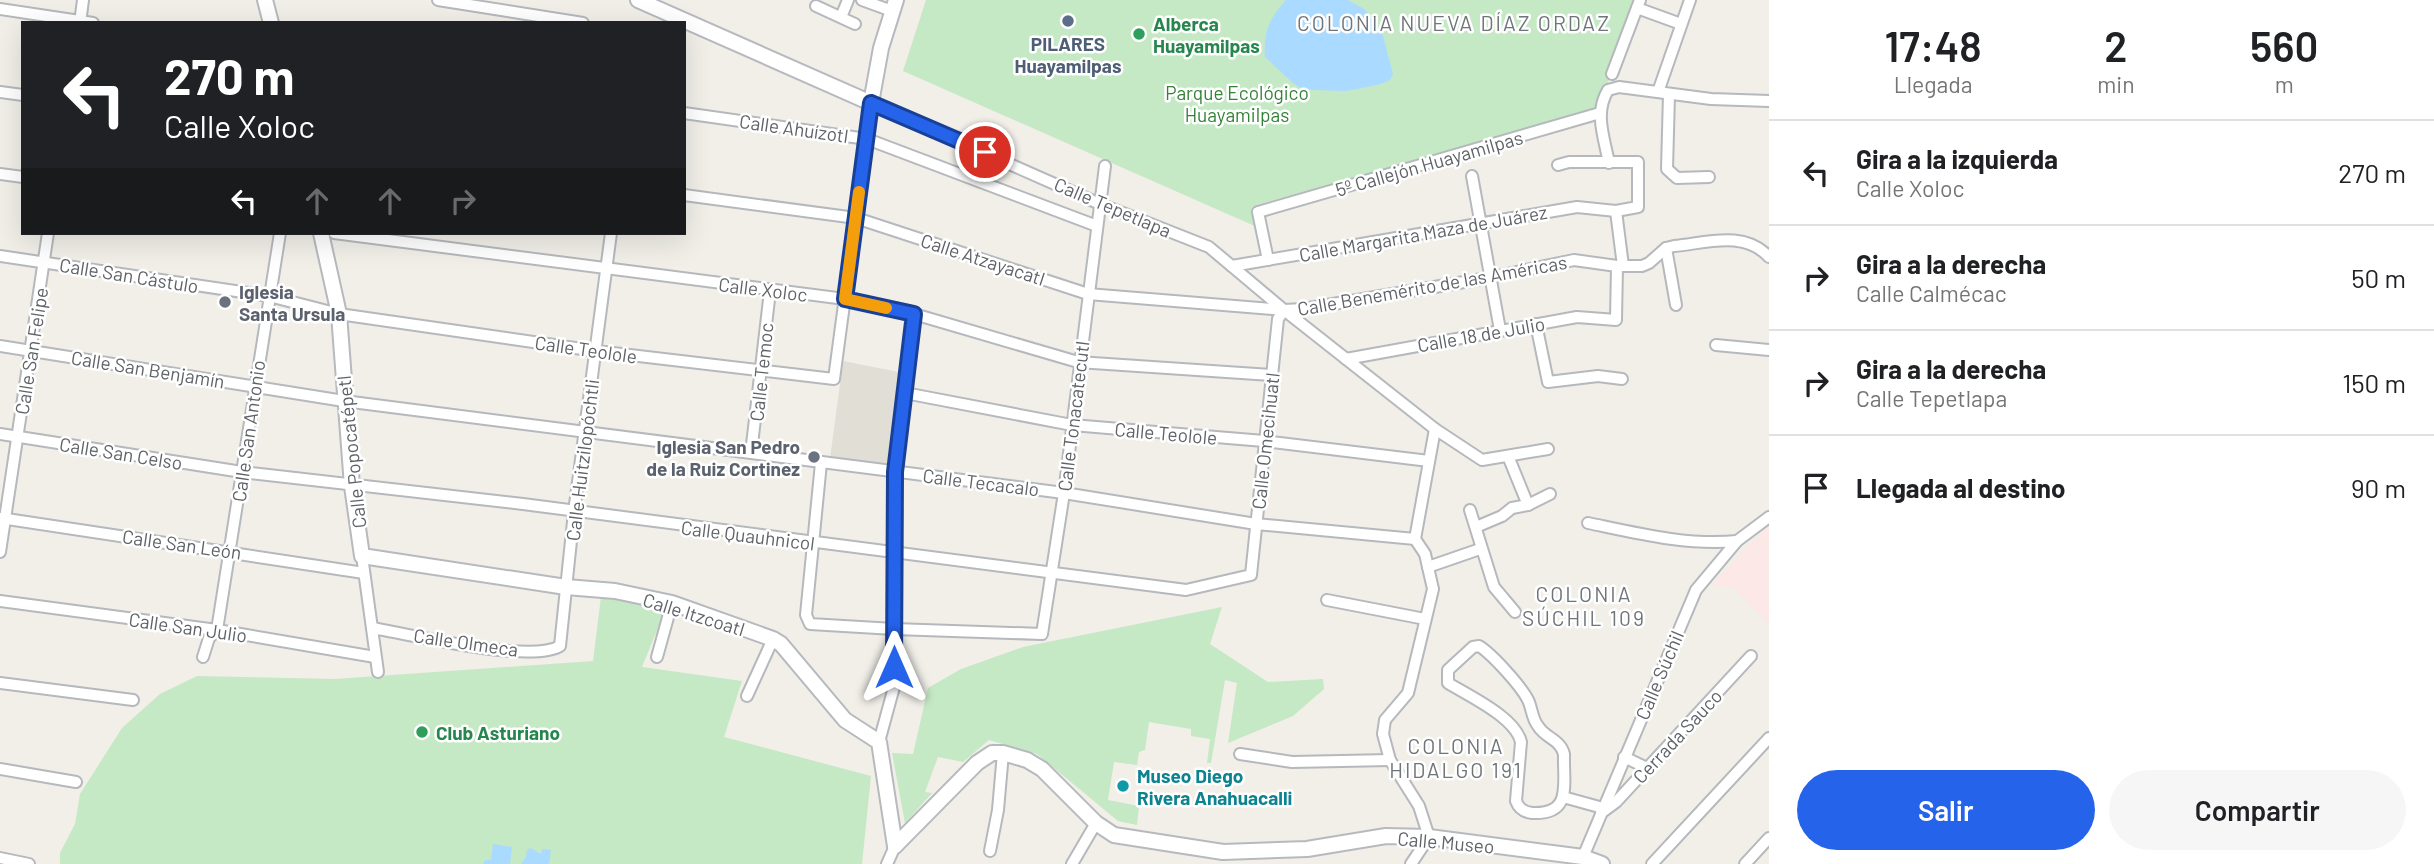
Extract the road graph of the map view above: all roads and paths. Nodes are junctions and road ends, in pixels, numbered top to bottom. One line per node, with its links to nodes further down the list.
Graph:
1 (83, 0): 15 (street)
2 (265, 0): 16 (street)
3 (438, 0): 8 (street)
4 (638, 0): 19 (street, Calle Tepetlapa)
5 (848, 0): 13 (street)
6 (862, 0): 10 (street)
7 (1690, 0): 21 (street)
8 (453, 1): 17 (street)
9 (1639, 4): 21 (street); 22 (street)
10 (894, 5): 27 (street)
11 (817, 6): 13 (street)
12 (0, 9): 14 (street)
13 (841, 17): 20 (street)
14 (74, 21)
15 (80, 21)
16 (270, 21)
17 (561, 21)
18 (686, 21): 27 (street, Calle Tepetlapa)
19 (686, 21)
20 (855, 24)
21 (1681, 24): 24 (street)
22 (1612, 74)
23 (0, 92): 25 (street)
24 (1664, 93): 26 (street); 29 (street); 37 (street)
25 (21, 95)
26 (1769, 102)
27 (871, 103): 30 (street); 39 (street, Calle Tepetlapa)
28 (686, 113): 30 (street, Calle Ahuízotl)
29 (1600, 113): 31 (street); 52 (street, 5º Callejón Huayamilpas)
30 (867, 139): 41 (street); 43 (street, Calle Ahuízotl)
31 (1609, 163): 32 (street); 40 (street)
32 (1558, 165)
33 (1105, 166): 39 (street, Calle Tonacatecutl)
34 (0, 174): 36 (street)
35 (1472, 176): 42 (street)
36 (21, 177)
37 (1709, 177)
38 (686, 195): 41 (street, Calle Atzayacatl)
39 (1100, 204): 43 (street, Calle Tonacatecutl); 54 (street, Calle Tepetlapa)
40 (1616, 211): 42 (street, Calle Margarita Maza de Juárez); 55 (street)
41 (856, 218): 59 (street, Calle Atzayacatl); 61 (street)
42 (1479, 224): 52 (street, Calle Margarita Maza de Juárez); 57 (street)
43 (1097, 226): 59 (street, Calle Tonacatecutl)
44 (48, 235): 53 (street, Calle San Felipe)
45 (280, 235): 60 (street, Calle San Antonio)
46 (321, 235): 64 (street, Calle Popocatépetl)
47 (350, 235): 56 (street, Calle Xoloc)
48 (611, 235): 56 (street, Calle Huitzilopóchtli)
49 (1666, 248): 51 (street); 55 (street); 62 (street)
50 (0, 256): 53 (street, Calle San Cástulo)
51 (1769, 257)
52 (1268, 260): 54 (street, Calle Margarita Maza de Juárez)
53 (44, 262): 60 (street, Calle San Cástulo); 71 (street, Calle San Felipe)
54 (1232, 266): 63 (street, Calle Tepetlapa)
55 (1620, 266): 57 (street, Calle Benemérito de las Américas); 66 (street, Calle 18 de Julio)
56 (607, 268): 58 (street, Calle Xoloc); 72 (street, Calle Huitzilopóchtli)
57 (1488, 278): 63 (street, Calle Benemérito de las Américas); 67 (street)
58 (770, 291): 61 (street, Calle Xoloc); 75 (street, Calle Temoc)
59 (1088, 293): 63 (street, Calle Atzayacatl); 74 (street, Calle Tonacatecutl)
60 (269, 296): 64 (street, Calle San Cástulo); 78 (street, Calle San Antonio)
61 (845, 299): 65 (street, Calle Xoloc); 75 (street, Calle Teolole)
62 (1676, 305)
63 (1284, 310): 73 (street, Calle Tepetlapa); 76 (street, Calle Omecihuatl)
64 (339, 314): 72 (street, Calle Teolole); 80 (street, Calle Popocatépetl)
65 (914, 314): 74 (street, Calle Xoloc); 79 (street)
66 (1536, 324): 67 (street, Calle 18 de Julio); 77 (street)
67 (1500, 330): 73 (street, Calle 18 de Julio)
68 (1716, 345): 70 (street)
69 (0, 346): 71 (street, Calle San Benjamín)
70 (1769, 350)
71 (31, 351): 78 (street, Calle San Benjamín); 85 (street, Calle San Felipe)
72 (596, 351): 75 (street, Calle Teolole); 83 (street, Calle Huitzilopóchtli)
73 (1346, 359): 82 (street, Calle Tepetlapa)
74 (1079, 362): 76 (street, Calle Xoloc); 81 (street, Calle Tonacatecutl)
75 (761, 370): 88 (street, Calle Temoc)
76 (1271, 375): 86 (street, Calle Omecihuatl)
77 (1622, 379)
78 (254, 386): 80 (street, Calle Tecacalo); 92 (street, Calle San Antonio)
79 (905, 393): 81 (street, Calle Teolole); 93 (street)
80 (344, 401): 83 (street, Calle Tecacalo); 94 (street, Calle Popocatépetl)
81 (1072, 425): 86 (street, Calle Teolole); 95 (street, Calle Tonacatecutl)
82 (1435, 429): 89 (street, Calle Tepetlapa); 90 (street)
83 (585, 432): 88 (street, Calle Tecacalo); 99 (street, Calle Huitzilopóchtli)
84 (0, 434): 85 (street, Calle San Celso)
85 (18, 436): 92 (street, Calle San Celso); 101 (street, Calle San Felipe)
86 (1264, 441): 90 (street, Calle Teolole); 103 (street, Calle Omecihuatl)
87 (1548, 449): 89 (street, Calle Tepetlapa)
88 (751, 453): 91 (street, Calle Tecacalo)
89 (1507, 456): 97 (street)
90 (1429, 461): 105 (street)
91 (821, 463): 93 (street, Calle Tecacalo); 107 (street)
92 (242, 472): 94 (street, Calle Quauhnicol); 109 (street, Calle San Antonio)
93 (895, 472): 95 (street, Calle Tecacalo); 111 (street)
94 (352, 486): 99 (street, Calle Quauhnicol); 112 (street, Calle Popocatépetl)
95 (1064, 493): 103 (street, Calle Tecacalo); 115 (street, Calle Tonacatecutl)
96 (1550, 495): 97 (street)
97 (1528, 505): 104 (street)
98 (1470, 510): 104 (street)
99 (574, 512): 107 (street, Calle Quauhnicol); 117 (street, Calle Huitzilopóchtli)
100 (1769, 517): 106 (street, Calle Súchil)
101 (3, 518): 109 (street, Calle San León); 110 (street, Calle San Felipe)
102 (1588, 523): 106 (street)
103 (1256, 524): 105 (street, Calle Tecacalo); 116 (street, Calle Omecihuatl)
104 (1476, 527): 108 (street)
105 (1415, 540): 113 (street)
106 (1737, 541): 140 (street, Calle Súchil)
107 (813, 543): 111 (street, Calle Quauhnicol); 124 (street)
108 (1480, 549): 113 (street); 121 (street)
109 (231, 551): 114 (street, Calle San León); 125 (street, Calle San Antonio)
110 (0, 552)
111 (894, 553): 115 (street, Calle Quauhnicol); 124 (street)
112 (362, 556): 114 (street, Calle Popocatépetl); 117 (street, Calle Itzcoatl)
113 (1428, 566): 122 (street)
114 (364, 573): 123 (street, Calle Popocatépetl)
115 (1053, 574): 116 (street, Calle Quauhnicol); 124 (street, Calle Tonacatecutl)
116 (1251, 575)
117 (566, 587): 120 (street, Calle Itzcoatl); 127 (street, Calle Huitzilopóchtli)
118 (1327, 600): 122 (street)
119 (0, 601): 125 (street, Calle San Julio)
120 (672, 603): 126 (street, Calle Itzcoatl); 131 (street)
121 (1515, 612)
122 (1425, 619): 141 (street)
123 (372, 628): 127 (street, Calle Olmeca); 130 (street, Calle Popocatépetl)
124 (894, 629): 137 (street)
125 (217, 630): 129 (street, Calle San Antonio); 130 (street, Calle San Julio)
126 (773, 639): 134 (street); 137 (street, Calle Itzcoatl)
127 (561, 646)
128 (1751, 656): 142 (street, Cerrada Sauco)
129 (203, 657)
130 (375, 657): 132 (street, Calle Popocatépetl)
131 (657, 657)
132 (379, 672)
133 (0, 682): 135 (street)
134 (747, 696)
135 (133, 700)
136 (1769, 738): 159 (street)
137 (879, 742): 150 (street)
138 (1003, 753): 147 (street, Calle Museo); 150 (street); 151 (street)
139 (1240, 754): 141 (street)
140 (1625, 757): 142 (street); 146 (street, Calle Súchil)
141 (1390, 760): 148 (street)
142 (1647, 768): 146 (street, Cerrada Sauco)
143 (0, 769): 144 (street)
144 (76, 782)
145 (1563, 797): 145 (street); 146 (street)
146 (1602, 811): 152 (street, Calle Súchil)
147 (1096, 823): 148 (street, Calle Museo); 156 (street)
148 (1429, 837): 152 (street, Calle Museo); 157 (street)
149 (1769, 838): 160 (street)
150 (895, 845): 155 (street)
151 (990, 851)
152 (1583, 857): 158 (street, Calle Museo)
153 (0, 858): 154 (street)
154 (29, 864)
155 (887, 864)
156 (1073, 864)
157 (1410, 864)
158 (1602, 864)
159 (1652, 864)
160 (1745, 864)

